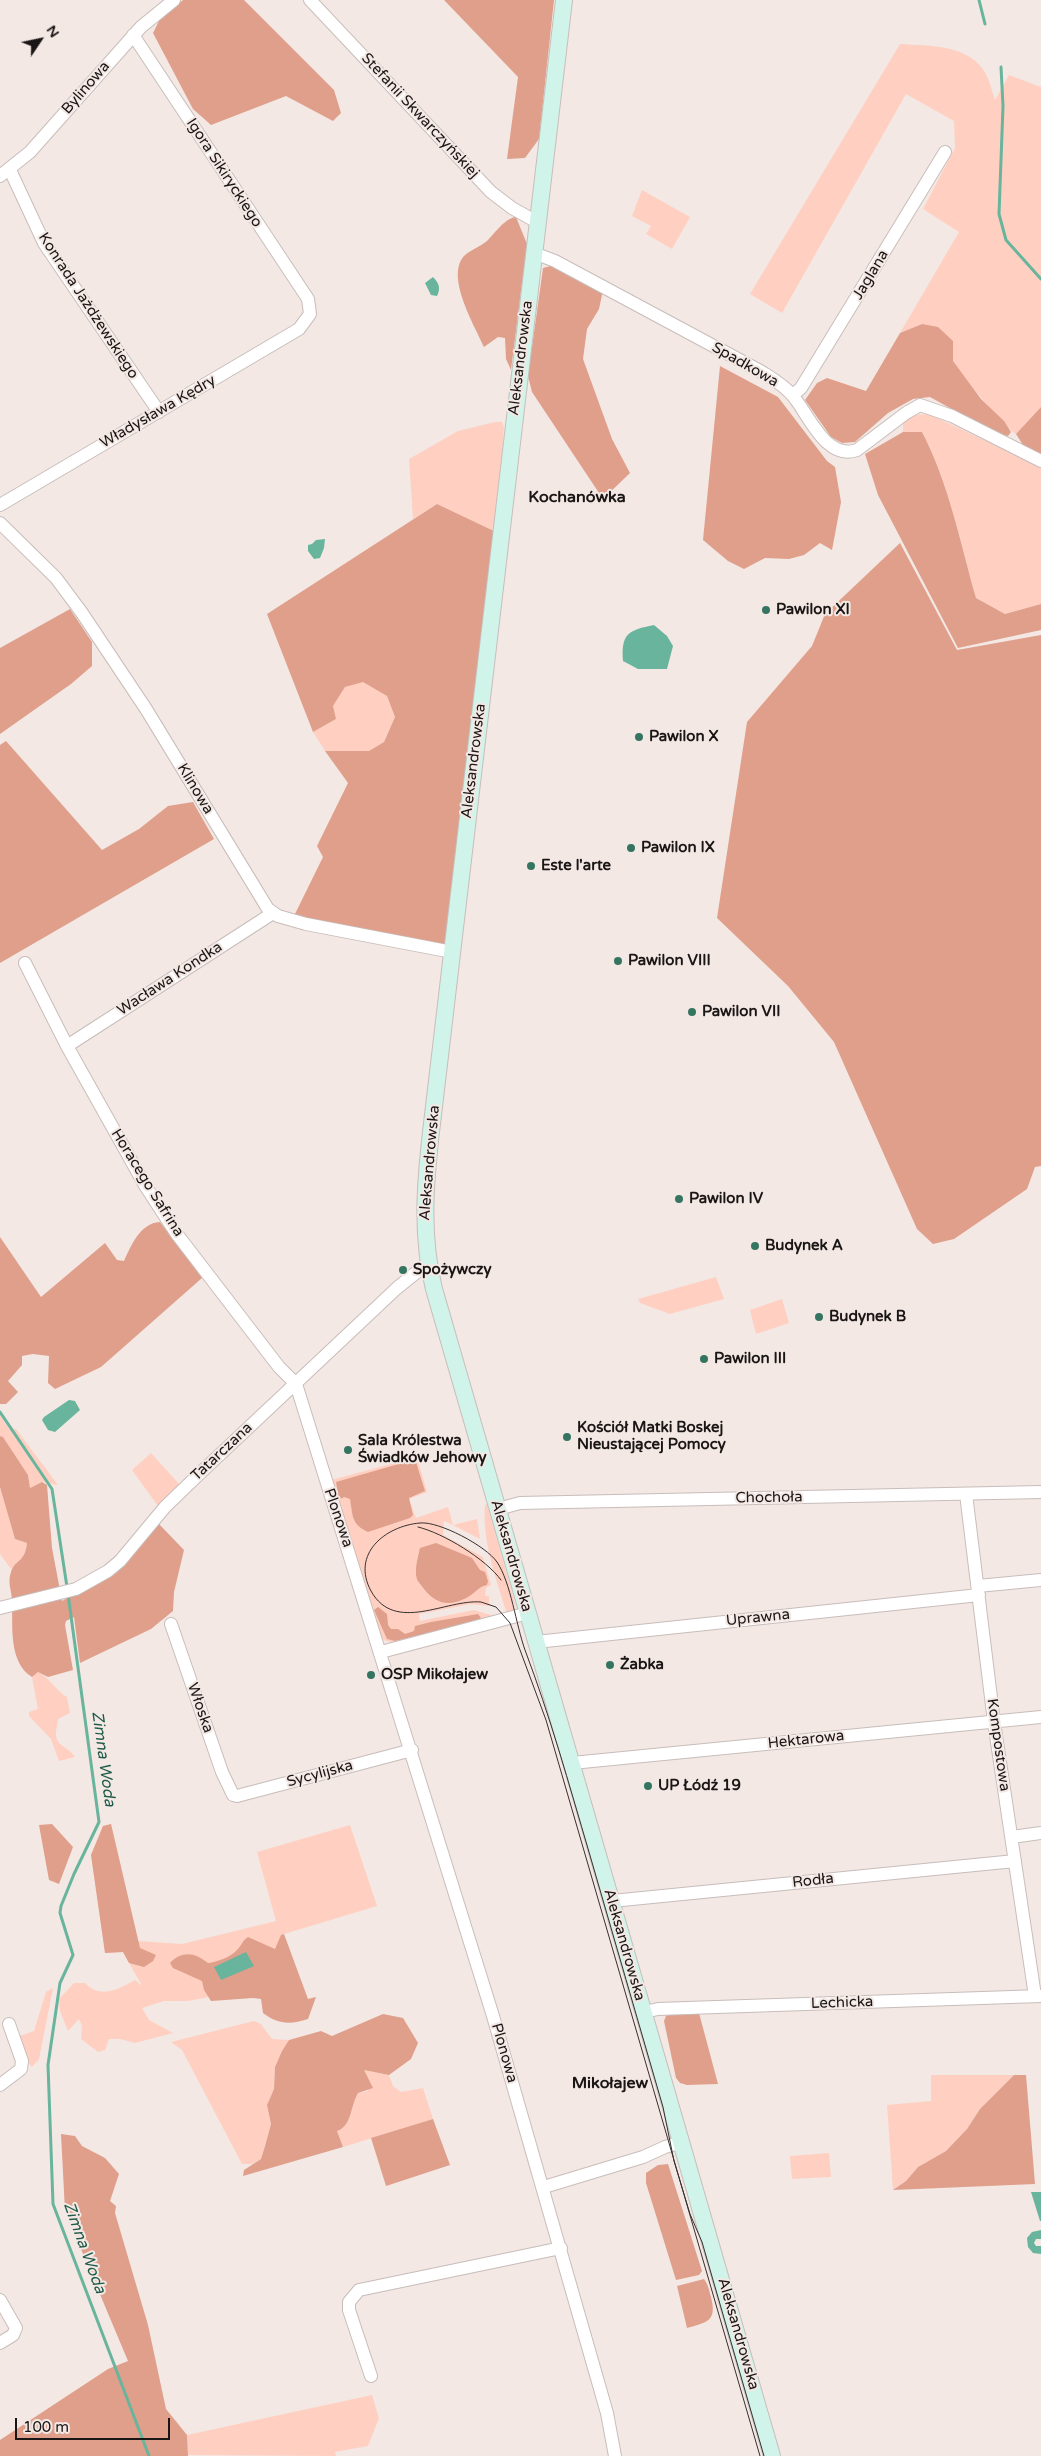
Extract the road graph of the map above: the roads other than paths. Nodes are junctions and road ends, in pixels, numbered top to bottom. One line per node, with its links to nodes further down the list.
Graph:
1 (174, 0): 4 (street, Bylinowa)
2 (310, 0): 7 (street, Stefanii Skwarczyńskiej)
3 (564, 0): 7 (main road, Aleksandrowska)
4 (133, 35): 6 (street, Bylinowa); 9 (street, Igora Sikiryckiego)
5 (945, 152): 10 (street, Jaglana)
6 (5, 173): 11 (street, Konrada Jażdżewskiego)
7 (537, 222): 8 (main road, Aleksandrowska)
8 (534, 253): 10 (street, Spadkowa); 16 (main road, Aleksandrowska)
9 (310, 314): 11 (street, Władysława Kędry)
10 (793, 395): 12 (street, Spadkowa)
11 (158, 412): 13 (street, Władysława Kędry)
12 (1041, 461)
13 (0, 505)
14 (0, 523): 15 (street, Klinowa)
15 (273, 913): 16 (street); 18 (street, Wacława Kondka)
16 (452, 952): 19 (main road, Aleksandrowska)
17 (25, 963): 18 (street, Horacego Safrina)
18 (67, 1046): 20 (street, Horacego Safrina)
19 (428, 1263): 20 (street, Tatarczana); 25 (main road, Aleksandrowska)
20 (296, 1384): 21 (street, Tatarczana); 22 (street, Plonowa)
21 (273, 1405): 22 (street); 28 (street, Tatarczana)
22 (303, 1412): 32 (street, Plonowa)
23 (1041, 1492): 24 (street, Chochoła)
24 (966, 1494): 25 (street, Chochoła); 27 (street, Kompostowa)
25 (498, 1509): 29 (main road, Aleksandrowska)
26 (1041, 1580): 27 (street, Uprawna)
27 (979, 1590): 31 (street, Uprawna); 34 (street, Kompostowa)
28 (0, 1608)
29 (528, 1613): 31 (main road, Aleksandrowska); 32 (street)
30 (171, 1624): 37 (street, Włoska)
31 (536, 1642): 36 (main road, Aleksandrowska)
32 (381, 1652): 35 (street, Plonowa)
33 (1041, 1717): 34 (street, Hektarowa)
34 (994, 1722): 36 (street, Hektarowa); 39 (street, Kompostowa)
35 (412, 1750): 37 (street, Sycylijska); 47 (street, Plonowa)
36 (572, 1763): 41 (main road, Aleksandrowska)
37 (230, 1792)
38 (1041, 1833): 39 (street)
39 (1012, 1837): 40 (street, Kompostowa)
40 (1015, 1861): 41 (street, Rodła); 42 (street, Kompostowa)
41 (612, 1901): 43 (main road, Aleksandrowska)
42 (1038, 1996): 43 (street, Lechicka)
43 (644, 2012): 46 (main road, Aleksandrowska)
44 (9, 2024): 45 (street)
45 (0, 2086)
46 (682, 2142): 47 (street); 52 (main road, Aleksandrowska)
47 (544, 2187): 48 (street, Plonowa)
48 (561, 2248): 51 (street); 53 (street, Plonowa)
49 (0, 2300): 50 (street)
50 (0, 2343)
51 (371, 2376)
52 (767, 2435): 54 (main road, Aleksandrowska); 55 (main road, Aleksandrowska)
53 (615, 2456)
54 (772, 2456)
55 (777, 2456)

